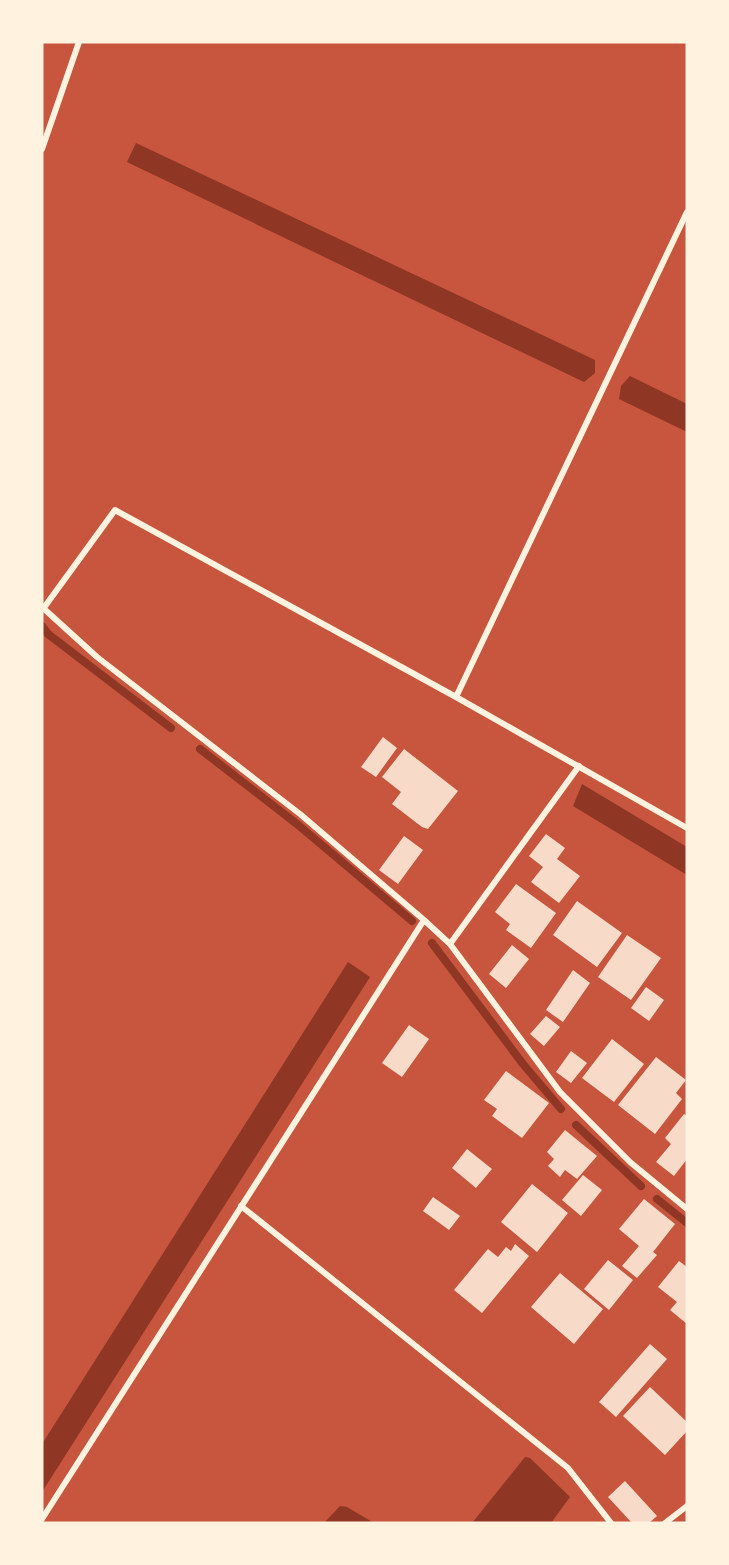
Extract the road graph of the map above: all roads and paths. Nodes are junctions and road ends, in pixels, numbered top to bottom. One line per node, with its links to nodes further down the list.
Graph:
1 (79, 42): 2 (street)
2 (42, 149)
3 (687, 212): 5 (street)
4 (43, 608): 5 (street); 8 (street)
5 (456, 697): 6 (street)
6 (579, 766): 7 (street); 9 (street)
7 (687, 828)
8 (424, 920): 9 (street); 10 (street)
9 (450, 945): 11 (street)
10 (241, 1206): 13 (street); 14 (street)
11 (687, 1209)
12 (687, 1506): 15 (street)
13 (42, 1519)
14 (611, 1523)
15 (665, 1523)

